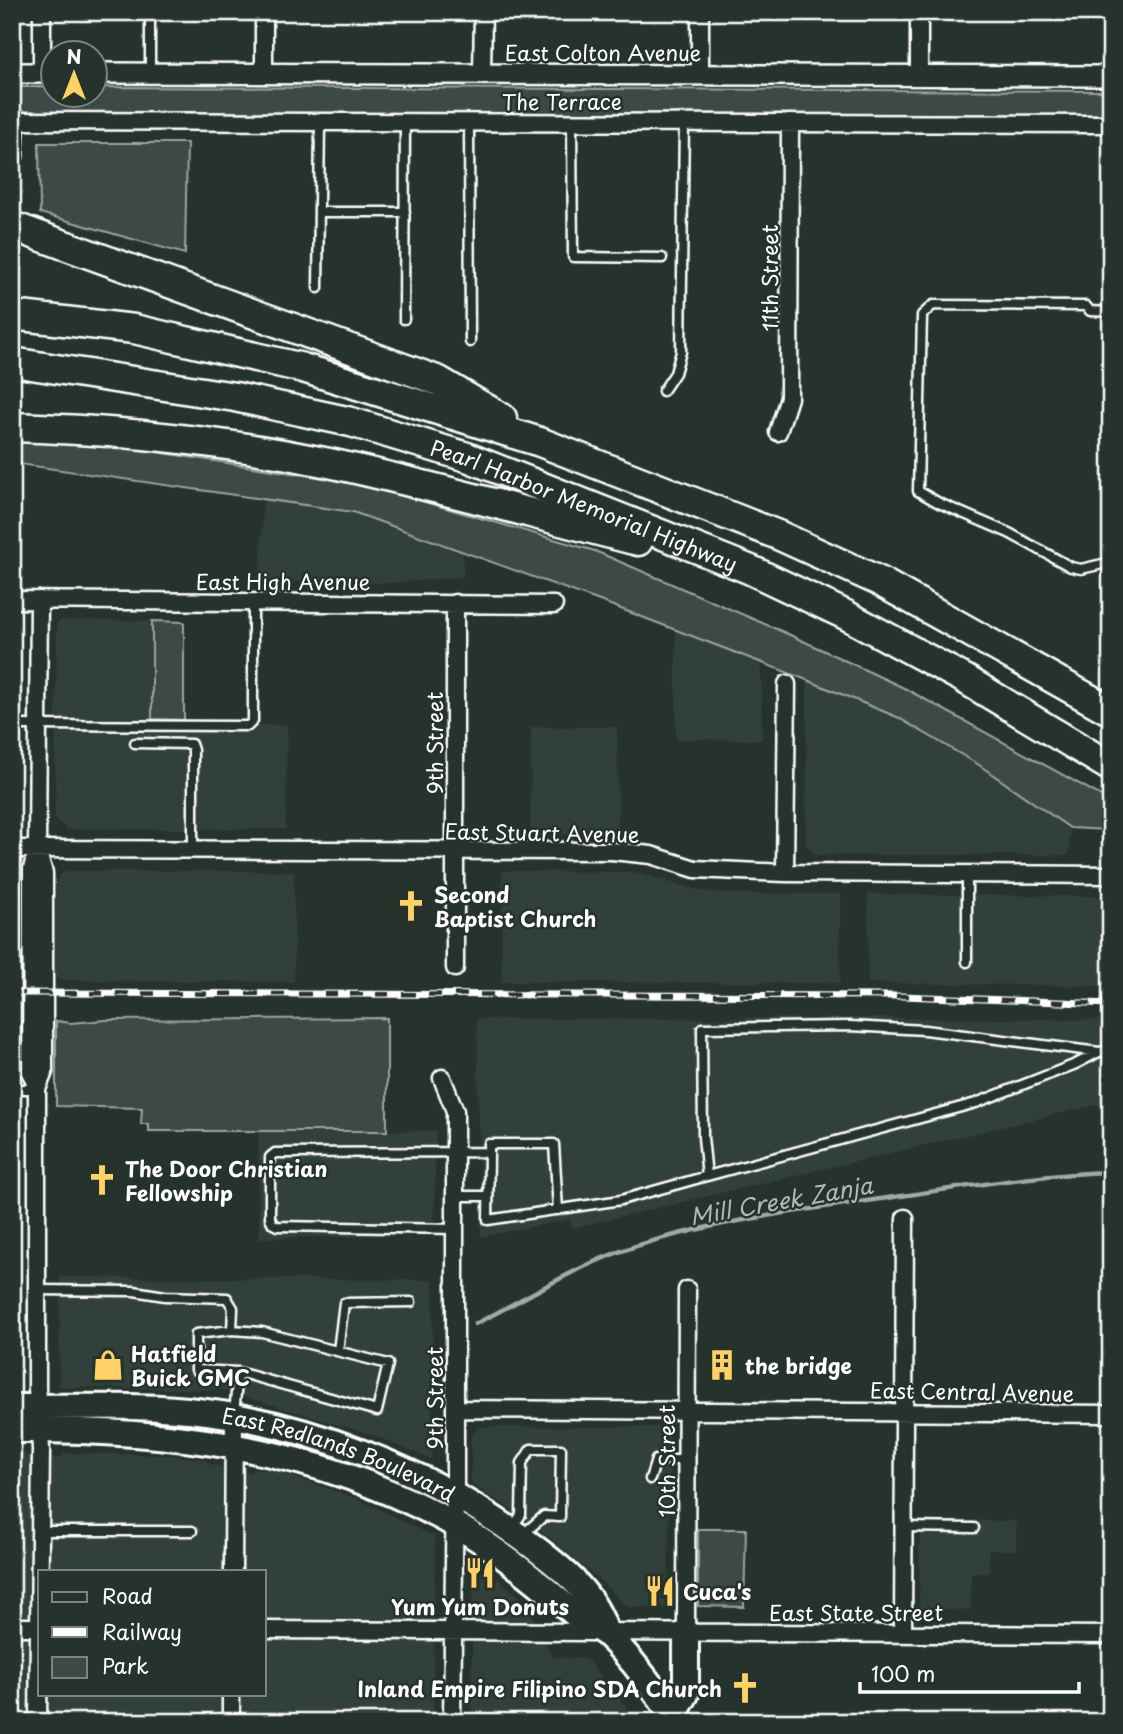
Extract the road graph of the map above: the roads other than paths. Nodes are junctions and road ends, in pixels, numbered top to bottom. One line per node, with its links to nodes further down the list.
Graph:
1 (42, 12): 7 (street)
2 (150, 12): 11 (lane)
3 (264, 12): 12 (street)
4 (483, 12): 13 (street)
5 (700, 12): 14 (street)
6 (919, 12): 15 (street)
7 (44, 38)
8 (12, 73): 9 (street)
9 (38, 73)
10 (108, 73): 11 (street, East Colton Avenue)
11 (150, 73): 12 (street, East Colton Avenue)
12 (264, 73): 13 (street, East Colton Avenue)
13 (482, 74): 14 (street, East Colton Avenue)
14 (700, 75): 15 (street, East Colton Avenue)
15 (919, 76): 16 (street, East Colton Avenue)
16 (1111, 76)
17 (16, 121): 18 (street, The Terrace); 25 (lane)
18 (320, 122): 19 (street, The Terrace); 26 (lane)
19 (405, 122): 20 (street, The Terrace); 27 (lane)
20 (469, 122): 21 (street, The Terrace); 34 (lane)
21 (572, 122): 22 (street, The Terrace); 29 (lane)
22 (684, 123): 23 (street, The Terrace); 36 (lane)
23 (790, 123): 24 (street, The Terrace); 38 (street, 11th Street)
24 (1111, 124)
25 (12, 159)
26 (319, 212): 27 (lane); 30 (lane)
27 (405, 212): 33 (lane)
28 (12, 226): 39 (highway)
29 (662, 258)
30 (318, 288)
31 (1111, 312): 40 (lane)
32 (12, 315): 39 (highway, Pearl Harbor Memorial Highway)
33 (404, 319)
34 (470, 342)
35 (12, 362): 41 (highway, Pearl Harbor Memorial Highway)
36 (663, 391)
37 (12, 427): 41 (highway)
38 (778, 432)
39 (540, 442): 48 (highway, Pearl Harbor Memorial Highway)
40 (1111, 562)
41 (751, 570): 52 (highway, Pearl Harbor Memorial Highway)
42 (12, 600): 43 (street, East High Avenue)
43 (39, 600): 44 (street, East High Avenue); 50 (street)
44 (253, 602): 45 (street, East High Avenue); 50 (lane)
45 (455, 603): 46 (street, East High Avenue); 56 (street, 9th Street)
46 (554, 605)
47 (787, 684): 57 (street)
48 (1111, 711)
49 (12, 725): 50 (lane)
50 (39, 725): 54 (street)
51 (135, 743): 55 (lane)
52 (1111, 767)
53 (12, 849): 54 (street, East Stuart Avenue)
54 (37, 849): 55 (street, East Stuart Avenue); 66 (street)
55 (193, 849): 56 (street, East Stuart Avenue)
56 (455, 851): 57 (street, East Stuart Avenue); 61 (street, 9th Street)
57 (785, 873): 58 (street, East Stuart Avenue)
58 (967, 874): 59 (street, East Stuart Avenue); 60 (lane)
59 (1111, 875)
60 (967, 962)
61 (455, 968)
62 (1111, 1050): 63 (lane)
63 (1099, 1052): 69 (lane); 69 (lane)
64 (442, 1078): 67 (street, 9th Street)
65 (12, 1089): 66 (lane)
66 (37, 1089): 75 (street)
67 (456, 1153): 68 (lane); 70 (street, 9th Street); 74 (lane)
68 (489, 1153): 71 (lane); 72 (lane)
69 (707, 1176): 72 (lane)
70 (456, 1196): 71 (lane); 74 (street, 9th Street)
71 (488, 1196): 72 (lane)
72 (558, 1210)
73 (905, 1218): 84 (street)
74 (456, 1229): 82 (street, 9th Street)
75 (36, 1290): 78 (lane); 87 (street)
76 (687, 1290): 83 (street, 10th Street)
77 (411, 1302): 79 (lane)
78 (232, 1330): 79 (lane); 80 (lane)
79 (338, 1352): 80 (lane)
80 (238, 1372): 86 (lane)
81 (12, 1407): 87 (main road, East Redlands Boulevard)
82 (455, 1409): 83 (street, East Central Avenue); 92 (street, 9th Street)
83 (688, 1409): 84 (street, East Central Avenue); 90 (street, 10th Street)
84 (904, 1411): 85 (street, East Central Avenue); 94 (street)
85 (1111, 1414)
86 (234, 1417): 87 (main road, East Redlands Boulevard); 89 (street); 92 (main road, East Redlands Boulevard)
87 (39, 1419): 88 (main road, East Redlands Boulevard); 89 (main road, East Redlands Boulevard); 96 (street)
88 (12, 1430)
89 (233, 1445): 93 (main road, East Redlands Boulevard); 100 (street)
90 (687, 1460): 91 (lane); 105 (street, 10th Street)
91 (650, 1479)
92 (455, 1496): 93 (street, 9th Street); 98 (main road, East Redlands Boulevard)
93 (454, 1524): 104 (street, 9th Street); 106 (main road, East Redlands Boulevard)
94 (904, 1527): 95 (lane); 107 (street)
95 (974, 1528)
96 (40, 1531): 97 (lane); 99 (street)
97 (192, 1531)
98 (515, 1533): 98 (lane); 106 (main road, East Redlands Boulevard)
99 (40, 1570)
100 (233, 1570)
101 (12, 1627): 102 (street)
102 (38, 1627)
103 (266, 1630): 104 (street, East State Street)
104 (452, 1630): 106 (street, East State Street); 114 (street, 9th Street)
105 (686, 1632): 106 (street, East State Street); 107 (street, East State Street); 111 (main road)
106 (606, 1633): 111 (main road, East Redlands Boulevard)
107 (903, 1634): 108 (street, East State Street)
108 (1111, 1635)
109 (39, 1696): 112 (street)
110 (231, 1696): 113 (street)
111 (675, 1719)
112 (38, 1722)
113 (231, 1722)
114 (452, 1722)

